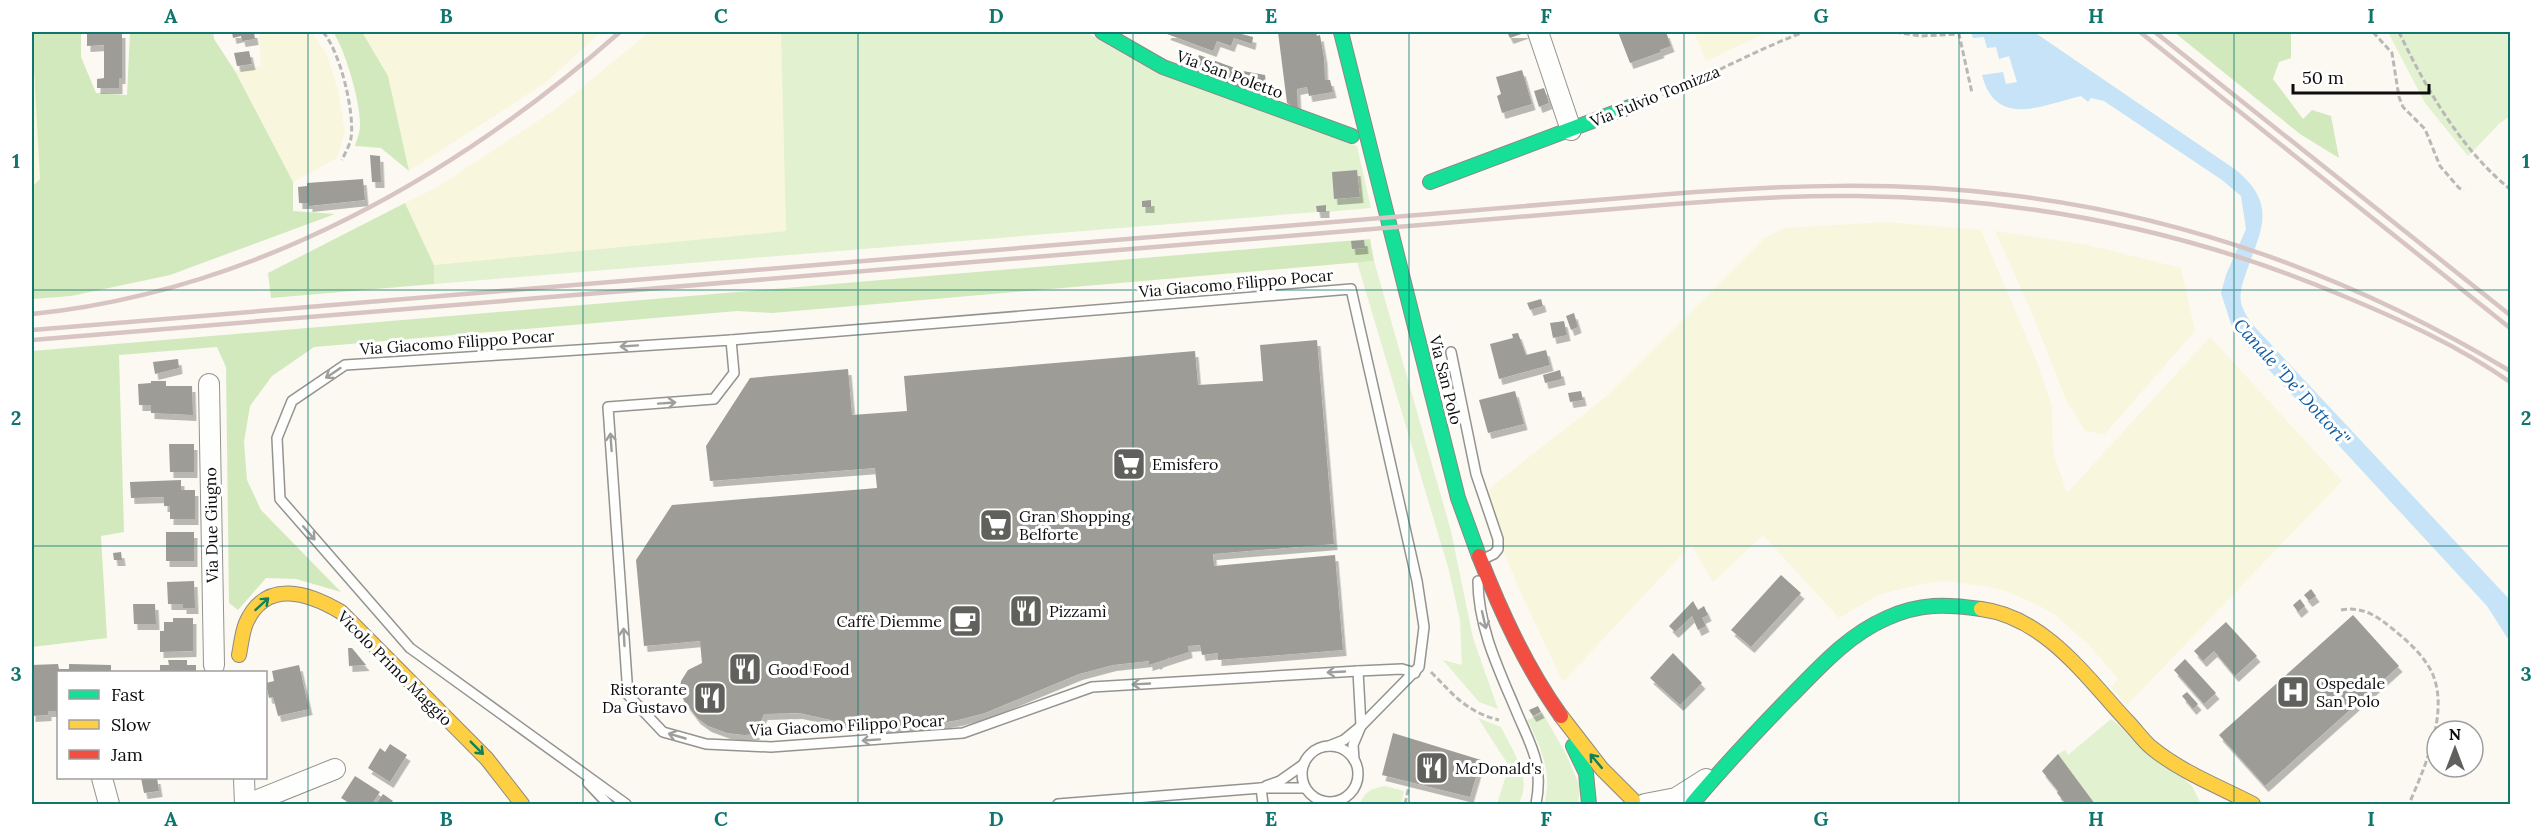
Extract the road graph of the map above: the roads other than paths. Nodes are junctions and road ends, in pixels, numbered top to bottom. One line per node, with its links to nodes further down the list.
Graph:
1 (1102, 32): 6 (street, Via San Poletto)
2 (1341, 32): 11 (street, Via San Polo)
3 (1538, 32): 5 (street, Via Fulvio Tomizza)
4 (1635, 105): 5 (street, Via Fulvio Tomizza)
5 (1571, 130): 7 (street, Via Fulvio Tomizza)
6 (1352, 136)
7 (1430, 182)
8 (731, 340): 14 (lane, Via Giacomo Filippo Pocar, one-way to 8); 15 (lane, Via Giacomo Filippo Pocar); 22 (lane, Via Giacomo Filippo Pocar, one-way to 22)
9 (1451, 352): 11 (lane)
10 (209, 384): 12 (street, Via Due Giugno)
11 (1478, 562): 16 (street, Via San Polo); 40 (lane, one-way to 40)
12 (214, 658): 13 (street, Vicolo Primo Maggio)
13 (240, 664): 34 (street, Vicolo Primo Maggio, one-way to 34)
14 (1358, 671): 15 (lane, Via Giacomo Filippo Pocar); 17 (lane)
15 (1415, 673): 17 (lane, Via Giacomo Filippo Pocar)
16 (1562, 720): 30 (street, Via San Polo, one-way to 16); 41 (street, Via San Polo)
17 (1361, 726): 18 (lane, Via Giacomo Filippo Pocar); 19 (lane)
18 (1329, 746): 19 (lane); 20 (lane)
19 (1354, 760): 28 (lane)
20 (1304, 764): 26 (lane); 27 (lane)
21 (335, 769): 33 (street)
22 (576, 770): 35 (lane); 36 (lane, Via Giacomo Filippo Pocar)
23 (1719, 771): 30 (street); 42 (street); 43 (street)
24 (103, 779): 32 (street)
25 (244, 779): 33 (street)
26 (1261, 788): 27 (lane); 37 (lane); 38 (lane)
27 (1305, 788): 31 (lane)
28 (1352, 790): 31 (lane); 39 (lane)
29 (1610, 801): 30 (street)
30 (1639, 802)
31 (1321, 803)
32 (109, 804)
33 (247, 804)
34 (522, 804)
35 (608, 804)
36 (626, 804)
37 (1058, 804)
38 (1263, 804)
39 (1351, 804)
40 (1536, 804)
41 (1589, 804)
42 (1692, 804)
43 (2253, 804)

